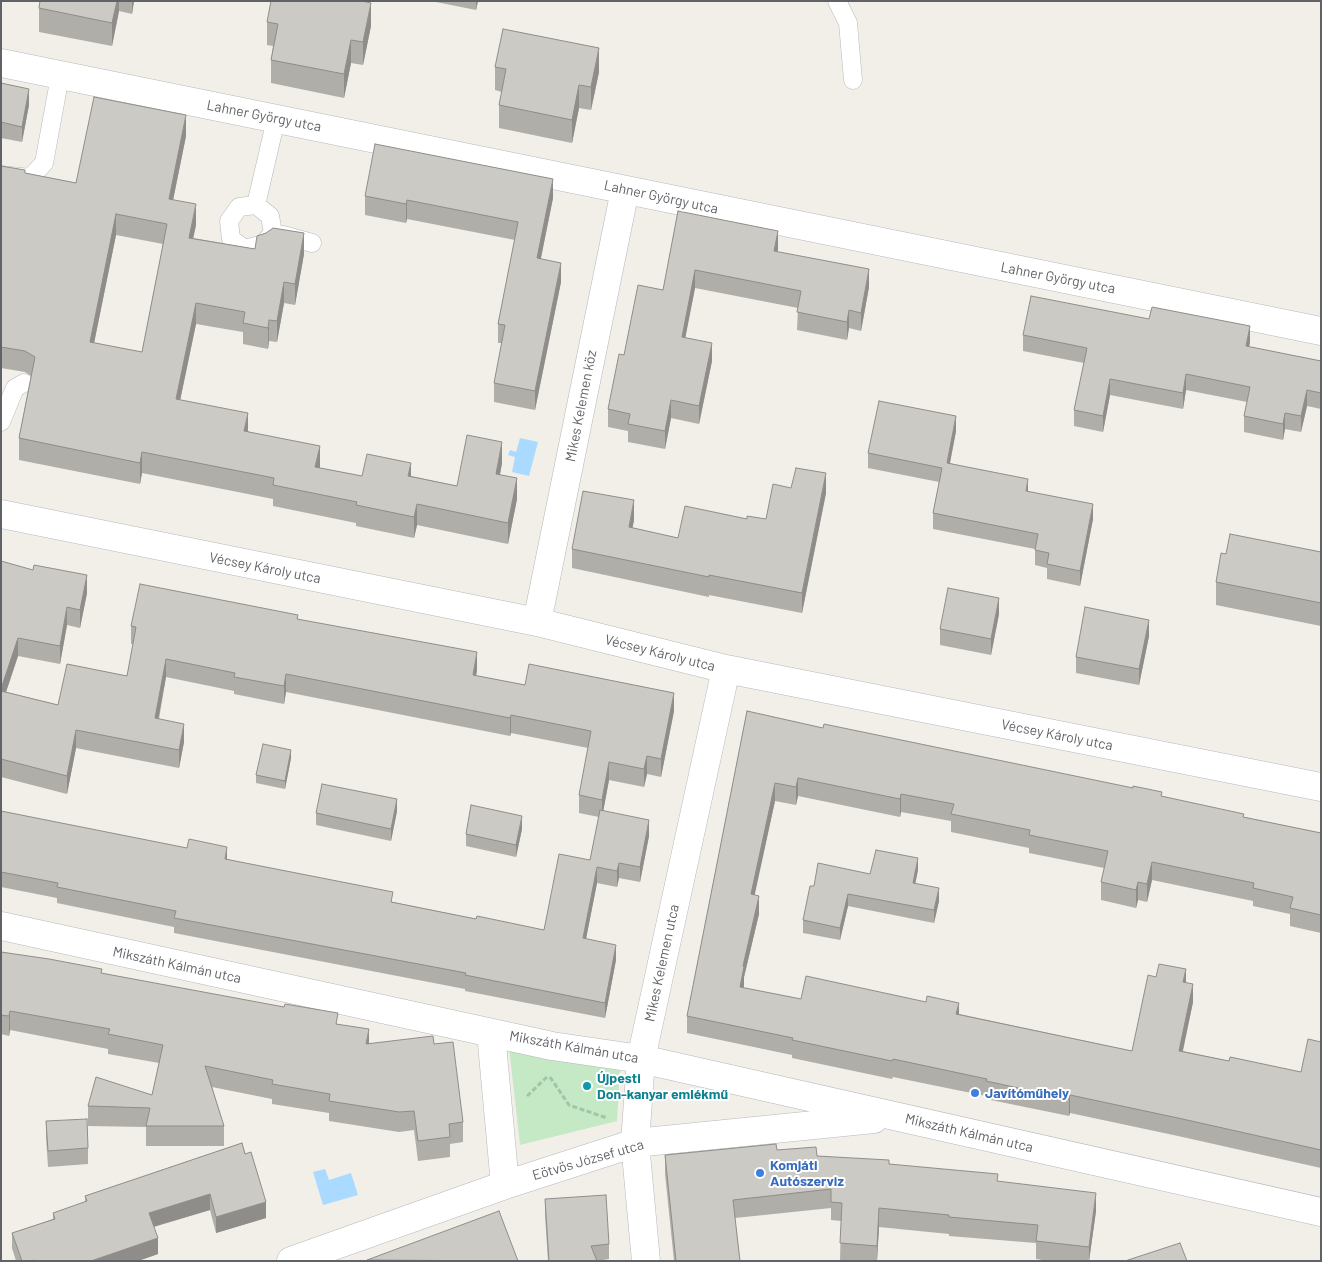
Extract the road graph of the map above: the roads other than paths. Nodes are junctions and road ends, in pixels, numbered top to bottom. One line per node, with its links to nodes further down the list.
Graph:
1 (837, 1): 4 (lane)
2 (1, 63): 3 (street, Lahner György utca)
3 (60, 76): 5 (street, Lahner György utca); 6 (lane)
4 (853, 80)
5 (276, 119): 7 (street, Lahner György utca); 8 (lane)
6 (1, 175)
7 (625, 190): 11 (street, Lahner György utca); 15 (street, Mikes Kelemen köz)
8 (256, 205): 9 (lane); 9 (lane)
9 (272, 233): 10 (lane)
10 (312, 243)
11 (1321, 331)
12 (24, 383): 13 (lane)
13 (1, 422)
14 (1, 514): 15 (street, Vécsey Károly utca)
15 (537, 622): 16 (street, Vécsey Károly utca)
16 (726, 669): 17 (street, Vécsey Károly utca); 20 (street, Mikes Kelemen utca)
17 (1321, 787)
18 (1, 926): 19 (street, Mikszáth Kálmán utca)
19 (491, 1033): 20 (street, Mikszáth Kálmán utca); 23 (street)
20 (641, 1059): 21 (street, Mikszáth Kálmán utca); 22 (street, Mikes Kelemen utca)
21 (898, 1117): 22 (street, Eötvös József utca); 24 (street, Mikszáth Kálmán utca)
22 (635, 1136): 23 (street, Eötvös József utca); 26 (street, Mikes Kelemen utca)
23 (505, 1185): 25 (street, Eötvös József utca)
24 (1321, 1212)
25 (291, 1261)
26 (646, 1261)

